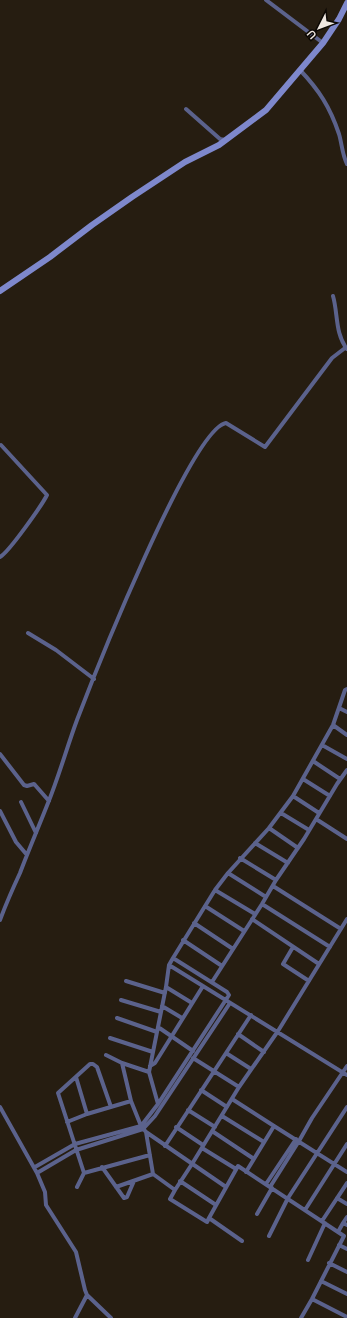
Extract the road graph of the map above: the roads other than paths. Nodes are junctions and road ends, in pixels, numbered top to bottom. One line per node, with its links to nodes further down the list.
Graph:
1 (266, 0): 3 (street)
2 (347, 3): 3 (main road)
3 (323, 43): 4 (main road)
4 (300, 70): 6 (main road); 7 (street)
5 (186, 109): 6 (street)
6 (226, 140): 8 (main road)
7 (347, 164)
8 (0, 291)
9 (333, 296): 10 (street)
10 (346, 348): 14 (street)
11 (1, 444): 12 (street)
12 (0, 557)
13 (28, 633): 14 (street)
14 (94, 679): 29 (street)
15 (347, 689): 16 (street)
16 (339, 708): 17 (street); 18 (street)
17 (347, 712)
18 (333, 725): 19 (street); 20 (street)
19 (347, 735)
20 (322, 745): 22 (street); 23 (street)
21 (0, 754): 29 (street)
22 (347, 759)
23 (313, 761): 25 (street); 26 (street)
24 (347, 770): 26 (street)
25 (303, 779): 27 (street); 28 (street)
26 (340, 779): 28 (street)
27 (293, 796): 32 (street); 33 (street)
28 (330, 796): 33 (street)
29 (49, 801): 37 (street)
30 (21, 802): 37 (street)
31 (0, 811): 41 (street)
32 (281, 813): 35 (street); 36 (street)
33 (319, 813): 34 (street)
34 (316, 819): 36 (street); 38 (street)
35 (268, 828): 39 (street); 40 (street)
36 (309, 830): 40 (street)
37 (36, 832): 41 (street)
38 (347, 839)
39 (255, 843): 42 (street); 43 (street)
40 (298, 848): 43 (street)
41 (27, 855): 53 (street)
42 (240, 858): 44 (street); 45 (street)
43 (288, 863): 45 (street)
44 (228, 873): 47 (street); 48 (street)
45 (276, 880): 46 (street)
46 (273, 886): 48 (street); 56 (street)
47 (215, 890): 50 (street); 51 (street)
48 (266, 897): 49 (street)
49 (262, 904): 51 (street); 60 (street)
50 (205, 906): 55 (street); 57 (street)
51 (256, 914): 52 (street)
52 (252, 919): 57 (street); 59 (street)
53 (0, 920)
54 (347, 920): 56 (street)
55 (194, 923): 58 (street); 61 (street)
56 (341, 928): 60 (street)
57 (244, 931): 61 (street)
58 (183, 940): 62 (street); 65 (street)
59 (293, 947): 63 (street); 67 (street)
60 (330, 947): 63 (street)
61 (233, 949): 65 (street)
62 (173, 958): 64 (street); 68 (street)
63 (319, 964): 67 (street)
64 (169, 965): 69 (street); 70 (street)
65 (222, 966): 68 (street)
66 (126, 981): 71 (street)
67 (309, 981): 81 (street)
68 (212, 982): 73 (street)
69 (203, 986): 73 (street); 74 (street)
70 (166, 987): 71 (street); 74 (street)
71 (165, 992): 75 (street)
72 (121, 1000): 76 (street)
73 (228, 1001): 77 (street); 85 (street); 90 (street)
74 (192, 1003): 79 (street)
75 (162, 1006): 76 (street); 79 (street)
76 (161, 1012): 80 (street)
77 (251, 1015): 81 (street); 82 (street)
78 (117, 1018): 80 (street)
79 (182, 1018): 83 (street)
80 (157, 1029): 83 (street); 86 (street)
81 (278, 1031): 87 (street); 97 (street)
82 (238, 1034): 87 (street); 88 (street)
83 (172, 1036): 85 (street); 92 (street)
84 (110, 1038): 86 (street)
85 (193, 1051): 103 (street)
86 (153, 1052): 92 (street)
87 (264, 1052): 94 (street)
88 (226, 1053): 94 (street); 95 (street)
89 (106, 1055): 91 (street)
90 (193, 1058): 95 (street); 115 (street)
91 (122, 1062): 96 (street); 102 (street)
92 (150, 1066): 96 (street)
93 (347, 1066): 97 (street)
94 (251, 1069): 99 (street)
95 (213, 1071): 99 (street); 100 (street)
96 (149, 1072): 103 (street)
97 (345, 1074): 117 (street)
98 (76, 1077): 105 (street); 109 (street); 111 (street)
99 (239, 1087): 101 (street)
100 (201, 1090): 106 (street); 108 (street)
101 (232, 1098): 106 (street); 112 (street)
102 (131, 1101): 105 (street); 115 (street)
103 (158, 1104): 115 (street)
104 (0, 1107): 129 (street)
105 (111, 1107): 109 (street)
106 (227, 1107): 110 (street)
107 (347, 1107): 124 (street)
108 (188, 1110): 113 (street); 114 (street)
109 (87, 1114): 111 (street)
110 (222, 1116): 114 (street); 118 (street)
111 (67, 1122): 119 (street)
112 (274, 1126): 117 (street); 118 (street)
113 (176, 1127): 121 (street); 122 (street)
114 (215, 1127): 116 (street)
115 (143, 1129): 119 (street); 121 (street); 123 (street); 125 (street)
116 (212, 1131): 122 (street); 126 (street)
117 (297, 1140): 124 (street); 140 (street)
118 (264, 1142): 126 (street)
119 (74, 1144): 123 (street); 129 (street)
120 (347, 1144): 128 (street)
121 (165, 1146): 127 (street)
122 (203, 1147): 127 (street); 131 (street)
123 (76, 1150): 134 (street); 135 (street)
124 (317, 1153): 128 (street); 145 (street)
125 (150, 1154): 130 (street); 136 (street)
126 (254, 1159): 132 (street)
127 (192, 1164): 138 (street); 143 (street)
128 (334, 1164): 133 (street); 149 (street)
129 (35, 1167): 134 (street)
130 (102, 1167): 135 (street); 142 (street)
131 (236, 1170): 132 (street); 143 (street)
132 (246, 1172): 140 (street)
133 (347, 1172)
134 (37, 1173): 165 (street)
135 (84, 1173): 141 (street)
136 (153, 1174): 137 (street); 144 (street)
137 (134, 1181): 142 (street); 142 (street)
138 (180, 1181): 144 (street); 148 (street)
139 (347, 1183): 146 (street)
140 (269, 1186): 145 (street); 150 (street)
141 (77, 1187)
142 (116, 1187)
143 (226, 1187): 148 (street)
144 (175, 1190): 152 (street)
145 (288, 1198): 149 (street); 156 (street)
146 (337, 1198): 147 (street); 153 (street)
147 (347, 1204)
148 (216, 1205): 152 (street)
149 (305, 1210): 153 (street)
150 (257, 1214)
151 (347, 1217): 154 (street)
152 (209, 1218): 157 (street)
153 (323, 1222): 155 (street); 160 (street)
154 (345, 1224): 155 (street)
155 (338, 1232): 158 (street)
156 (269, 1236)
157 (242, 1241)
158 (339, 1245): 159 (street); 161 (street)
159 (347, 1249)
160 (308, 1260)
161 (329, 1263): 162 (street); 163 (street)
162 (347, 1272)
163 (321, 1281): 164 (street); 166 (street)
164 (347, 1294)
165 (88, 1295): 169 (street); 170 (street)
166 (312, 1299): 167 (street); 168 (street)
167 (303, 1317)
168 (347, 1317)
169 (75, 1318)
170 (111, 1318)

